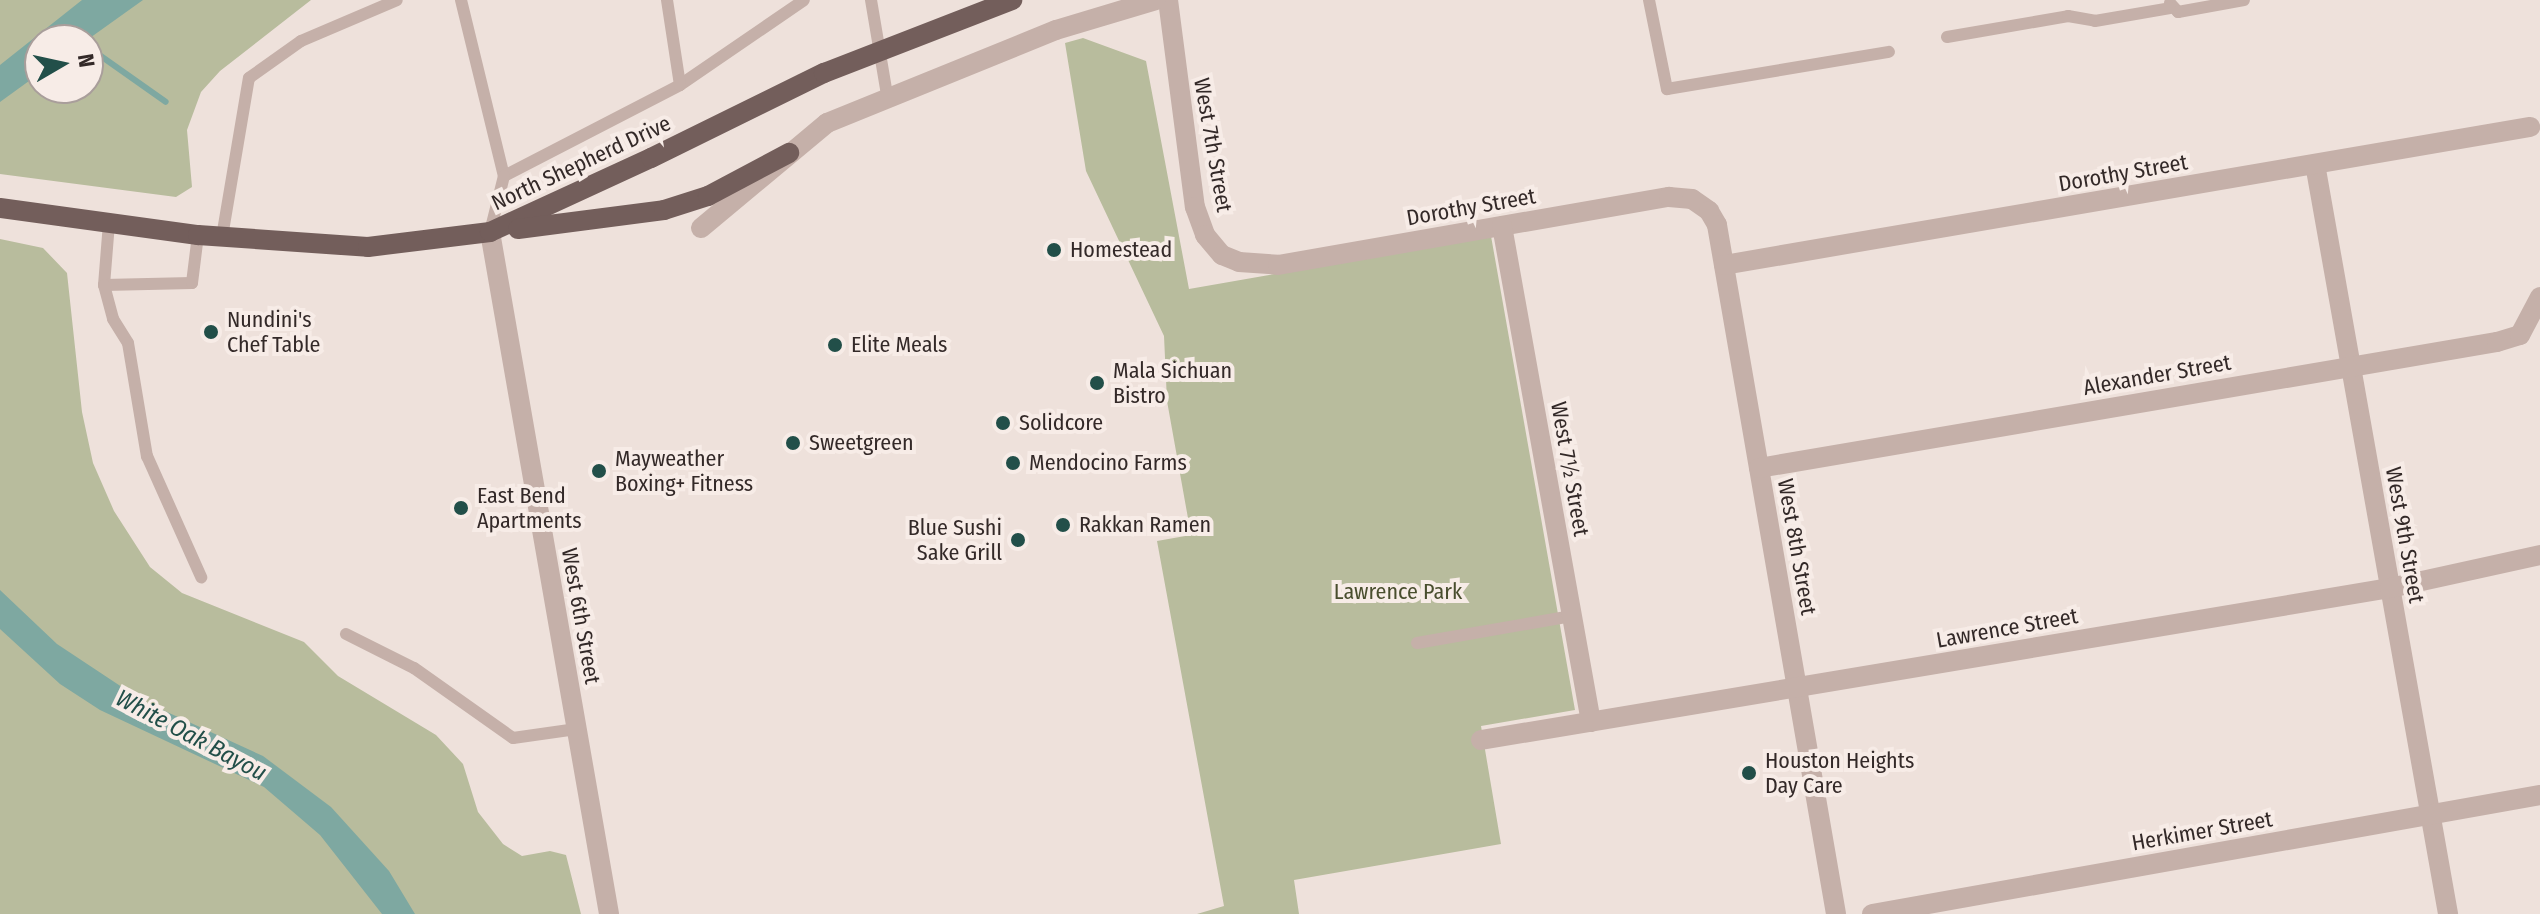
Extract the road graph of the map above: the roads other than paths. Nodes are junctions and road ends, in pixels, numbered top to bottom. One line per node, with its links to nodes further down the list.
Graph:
1 (397, 0): 27 (lane)
2 (461, 0): 19 (lane)
3 (667, 0): 14 (lane)
4 (804, 0): 14 (lane)
5 (871, 0): 15 (lane)
6 (1012, 0): 25 (main road, North Shepherd Drive, bridge)
7 (1156, 0): 15 (street)
8 (1168, 0): 29 (street, West 7th Street)
9 (1649, 0): 13 (lane)
10 (2244, 0): 11 (lane)
11 (2170, 4): 12 (lane)
12 (1947, 37)
13 (1889, 52)
14 (680, 85): 19 (lane)
15 (887, 95): 17 (street)
16 (2530, 127): 18 (street, Dorothy Street)
17 (789, 153): 24 (street); 25 (main road)
18 (2315, 164): 28 (street, Dorothy Street); 32 (street, West 9th Street)
19 (504, 176): 25 (lane)
20 (1692, 199): 23 (street, Dorothy Street); 28 (street, West 8th Street)
21 (0, 208): 22 (main road, North Shepherd Drive)
22 (109, 223): 26 (main road, North Shepherd Drive); 30 (lane)
23 (1502, 226): 29 (street, Dorothy Street); 37 (street, West 7½ Street)
24 (701, 228)
25 (490, 232): 27 (main road, North Shepherd Drive); 42 (street, West 6th Street)
26 (198, 235): 27 (main road, North Shepherd Drive); 30 (lane)
27 (222, 237)
28 (1724, 265): 33 (street, West 8th Street)
29 (1258, 266)
30 (104, 285): 35 (lane)
31 (2540, 297): 32 (street, Alexander Street)
32 (2350, 365): 33 (street, Alexander Street); 36 (street, West 9th Street)
33 (1759, 468): 40 (street, West 8th Street)
34 (2540, 555): 36 (street, Lawrence Street)
35 (201, 577)
36 (2390, 588): 40 (street, Lawrence Street); 45 (street, West 9th Street)
37 (1572, 616): 39 (lane); 41 (street, West 7½ Street)
38 (346, 634): 42 (lane)
39 (1417, 643)
40 (1797, 688): 41 (street, Lawrence Street); 47 (street, West 8th Street)
41 (1591, 722): 43 (street, Lawrence Street)
42 (576, 729): 46 (street, West 6th Street)
43 (1481, 740)
44 (2540, 795): 45 (street, Herkimer Street)
45 (2431, 815): 48 (street, Herkimer Street); 49 (street, West 9th Street)
46 (609, 914)
47 (1836, 914)
48 (1872, 914)
49 (2448, 914)

